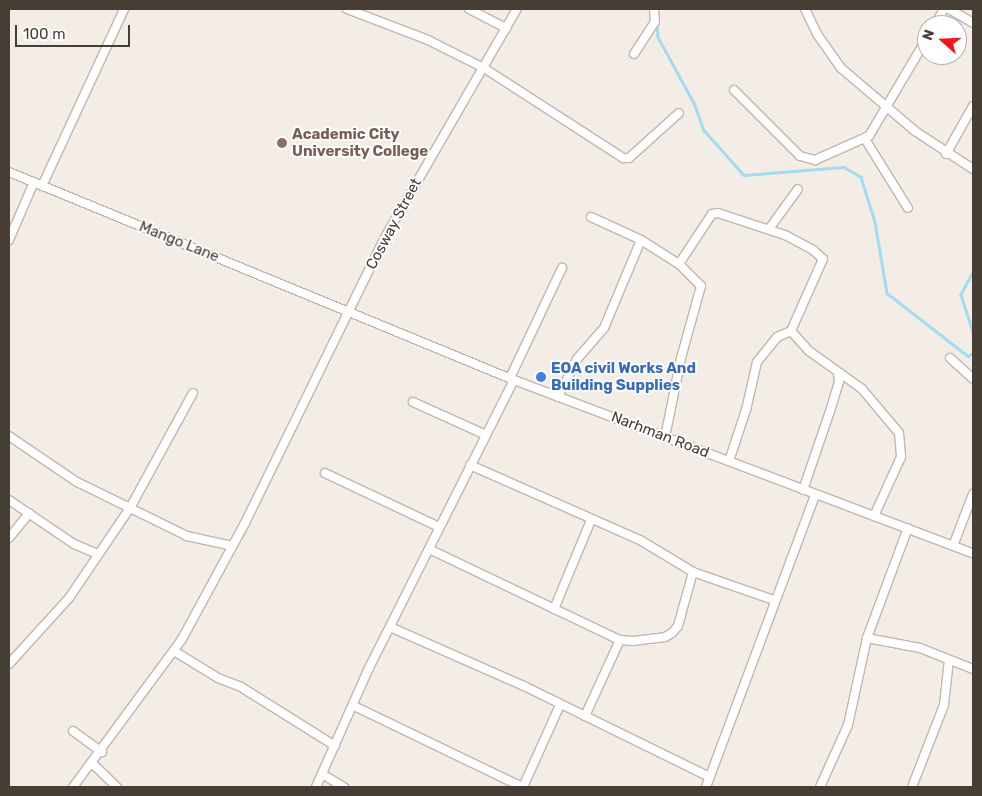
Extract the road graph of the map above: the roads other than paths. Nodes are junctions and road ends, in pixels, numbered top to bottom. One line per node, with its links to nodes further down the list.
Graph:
1 (124, 9): 21 (street)
2 (347, 9): 12 (street)
3 (469, 9): 9 (street)
4 (517, 9): 9 (street, Cosway Street)
5 (654, 9): 10 (street)
6 (805, 9): 15 (street)
7 (949, 9): 8 (street)
8 (973, 23)
9 (506, 28): 12 (street, Cosway Street)
10 (634, 54)
11 (917, 55): 15 (street)
12 (484, 68): 16 (street); 30 (street, Cosway Street)
13 (734, 90): 17 (street)
14 (973, 106): 18 (street)
15 (886, 107): 17 (street); 18 (street)
16 (679, 113)
17 (865, 140): 23 (street)
18 (946, 154): 19 (street)
19 (973, 169)
20 (9, 172): 21 (street, Mango Lane)
21 (38, 184): 26 (street); 30 (street, Mango Lane)
22 (798, 188): 25 (street)
23 (908, 208)
24 (591, 217): 27 (street)
25 (769, 229): 28 (street); 31 (street)
26 (9, 240)
27 (641, 240): 28 (street); 37 (street)
28 (679, 264): 41 (street)
29 (562, 268): 34 (street)
30 (350, 312): 34 (street, Narhman Road); 56 (street, Cosway Street)
31 (792, 331): 33 (street); 42 (street)
32 (950, 358): 35 (street)
33 (838, 374): 45 (street); 51 (street)
34 (512, 379): 37 (street, Narhman Road); 39 (street)
35 (973, 379)
36 (193, 393): 49 (street)
37 (558, 397): 41 (street, Narhman Road)
38 (413, 402): 39 (street)
39 (484, 434): 43 (street)
40 (9, 436): 49 (street)
41 (665, 437): 42 (street, Narhman Road)
42 (729, 461): 45 (street, Narhman Road)
43 (470, 465): 52 (street); 53 (street)
44 (325, 473): 53 (street)
45 (802, 490): 47 (street, Narhman Road)
46 (973, 494): 57 (street)
47 (815, 495): 51 (street, Narhman Road); 62 (street)
48 (9, 500): 50 (street)
49 (130, 508): 56 (street); 60 (street)
50 (28, 514): 55 (street); 60 (street)
51 (874, 516): 54 (street, Narhman Road)
52 (591, 520): 61 (street); 63 (street)
53 (439, 527): 58 (street)
54 (908, 528): 57 (street, Narhman Road); 65 (street)
55 (9, 538)
56 (232, 546): 67 (street, Cosway Street)
57 (952, 546): 59 (street, Narhman Road)
58 (429, 549): 63 (street); 64 (street)
59 (973, 553)
60 (97, 554): 69 (street)
61 (693, 572): 62 (street); 66 (street)
62 (774, 600): 79 (street)
63 (554, 609): 66 (street)
64 (390, 627): 71 (street); 72 (street)
65 (867, 638): 68 (street); 86 (street)
66 (620, 640): 73 (street)
67 (174, 651): 75 (street); 76 (street, Cosway Street)
68 (949, 660): 70 (street); 87 (street)
69 (9, 664)
70 (973, 669)
71 (560, 705): 73 (street); 84 (street)
72 (354, 706): 75 (street); 84 (street)
73 (585, 716): 79 (street)
74 (73, 731): 76 (street)
75 (335, 746): 78 (street)
76 (102, 752): 77 (street, Cosway Street)
77 (93, 764): 80 (street, Cosway Street); 81 (street)
78 (322, 774): 82 (street); 83 (street)
79 (710, 777): 85 (street)
80 (73, 787)
81 (117, 787)
82 (316, 787)
83 (344, 787)
84 (523, 787)
85 (706, 787)
86 (820, 787)
87 (912, 787)

